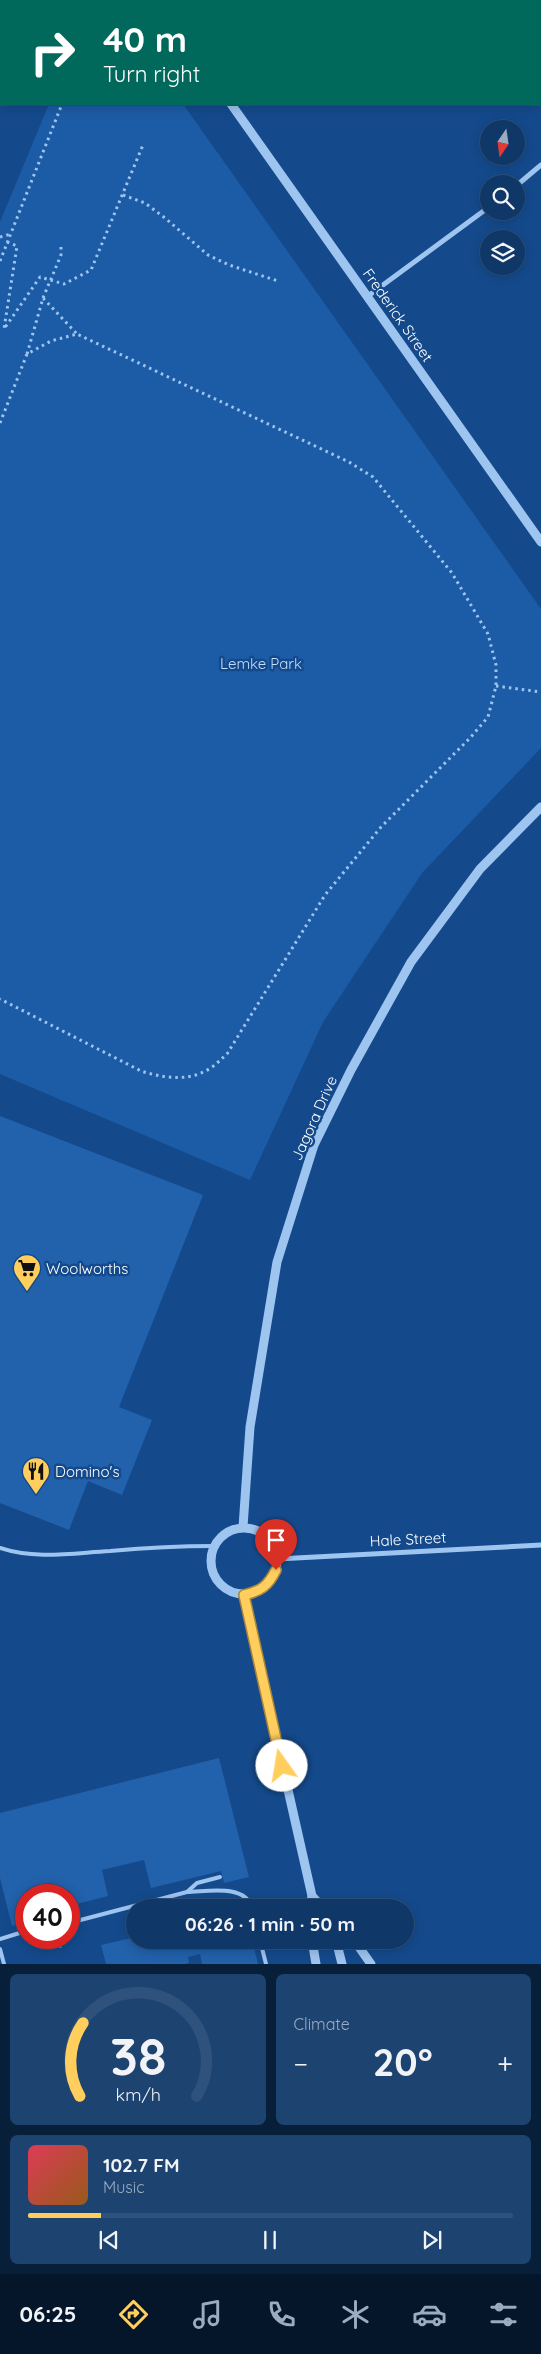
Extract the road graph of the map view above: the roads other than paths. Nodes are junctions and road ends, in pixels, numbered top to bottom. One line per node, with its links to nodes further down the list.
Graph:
1 (232, 105): 5 (street, Frederick Street)
2 (541, 165): 3 (street)
3 (525, 178)
4 (480, 214): 5 (street)
5 (368, 296): 6 (street, Frederick Street)
6 (541, 542)
7 (541, 807): 8 (street, Jagora Drive)
8 (243, 1527): 10 (street); 12 (street)
9 (541, 1545): 12 (street, Hale Street)
10 (213, 1546): 11 (lane); 13 (street)
11 (0, 1548)
12 (277, 1559): 13 (street)
13 (244, 1595): 16 (street)
14 (220, 1877): 15 (lane)
15 (187, 1892): 17 (lane); 20 (lane)
16 (312, 1896): 18 (street); 19 (street)
17 (246, 1899)
18 (312, 1899)
19 (315, 1899)
20 (80, 1920)
21 (15, 1934): 22 (lane)
22 (0, 1939)
23 (0, 1949): 28 (lane)
24 (262, 1949): 29 (lane)
25 (314, 1949): 30 (street)
26 (338, 1949): 31 (street)
27 (360, 1949): 32 (street)
28 (4, 1964)
29 (266, 1964)
30 (316, 1964)
31 (342, 1964)
32 (371, 1964)

